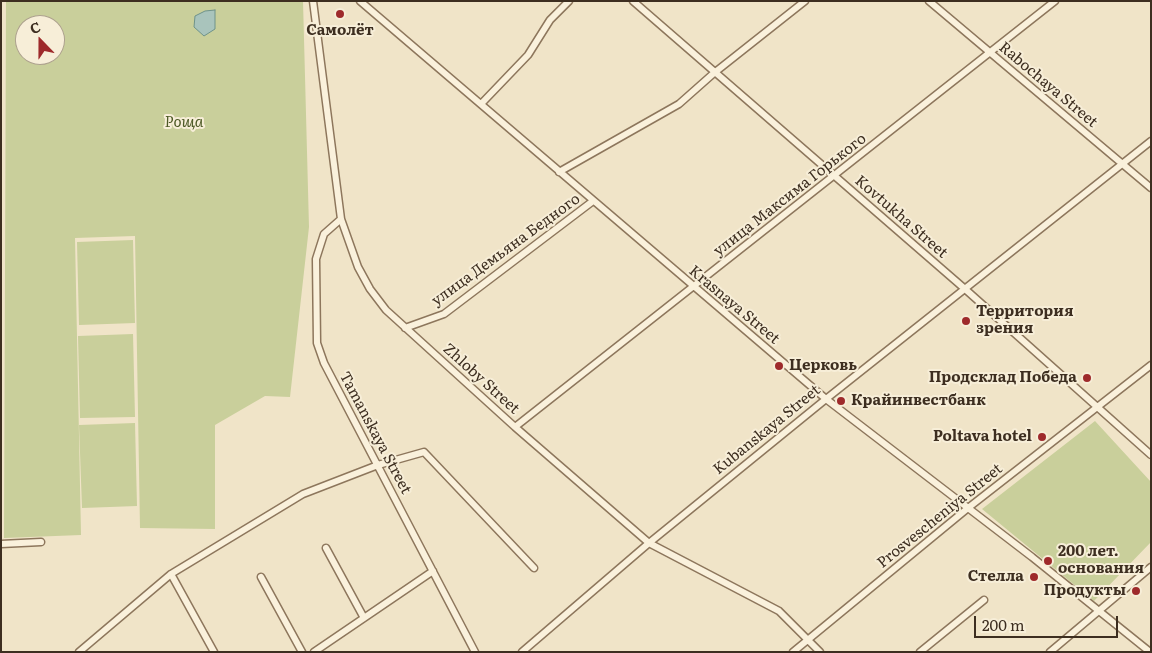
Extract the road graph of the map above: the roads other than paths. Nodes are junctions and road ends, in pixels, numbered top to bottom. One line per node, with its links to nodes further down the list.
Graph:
1 (312, 1): 17 (street, Zhloby Street)
2 (360, 1): 10 (street, Krasnaya Street)
3 (569, 1): 10 (street)
4 (633, 1): 9 (street, Kovtukha Street)
5 (805, 1): 9 (street)
6 (929, 1): 8 (street, Rabochaya Street)
7 (1055, 1): 8 (street, улица Максима Горького)
8 (991, 54): 12 (street, Rabochaya Street); 14 (street, улица Максима Горького)
9 (714, 73): 13 (street); 14 (street, Kovtukha Street)
10 (481, 104): 13 (street, Krasnaya Street)
11 (1151, 141): 12 (street, Kubanskaya Street)
12 (1122, 164): 15 (street, Rabochaya Street); 19 (street, Kubanskaya Street)
13 (559, 172): 16 (street, Krasnaya Street)
14 (833, 176): 18 (street, улица Максима Горького); 19 (street, Kovtukha Street)
15 (1151, 188)
16 (593, 201): 18 (street, Krasnaya Street); 20 (street, улица Демьяна Бедного)
17 (341, 219): 20 (street, Zhloby Street); 26 (street, Tamanskaya Street)
18 (694, 287): 22 (street, Krasnaya Street); 24 (street, улица Максима Горького)
19 (965, 289): 22 (street, Kubanskaya Street); 23 (street, Kovtukha Street)
20 (405, 328): 24 (street, Zhloby Street)
21 (1151, 365): 23 (street, Prosvescheniya Street)
22 (826, 398): 27 (street, Krasnaya Street); 29 (street, Kubanskaya Street)
23 (1098, 408): 25 (street, Kovtukha Street); 27 (street, Prosvescheniya Street)
24 (516, 427): 29 (street, Zhloby Street)
25 (1151, 455)
26 (378, 465): 33 (street); 34 (street, Tamanskaya Street); 35 (street)
27 (968, 508): 38 (street, Krasnaya Street); 40 (street, Prosvescheniya Street)
28 (41, 542): 30 (street)
29 (649, 543): 40 (street, Zhloby Street); 46 (street, Kubanskaya Street)
30 (1, 544)
31 (326, 548): 39 (street)
32 (1151, 567): 38 (street)
33 (534, 568)
34 (433, 571): 39 (street); 45 (street, Tamanskaya Street)
35 (171, 574): 41 (street); 42 (street)
36 (260, 577): 43 (street)
37 (984, 600): 49 (street)
38 (1099, 611): 50 (street); 51 (street, Krasnaya Street)
39 (364, 618): 44 (street)
40 (809, 639): 47 (street, Prosvescheniya Street); 48 (street, Zhloby Street)
41 (79, 652)
42 (214, 652)
43 (302, 652)
44 (314, 652)
45 (475, 652)
46 (522, 652)
47 (793, 652)
48 (820, 652)
49 (920, 652)
50 (1050, 652)
51 (1150, 652)

